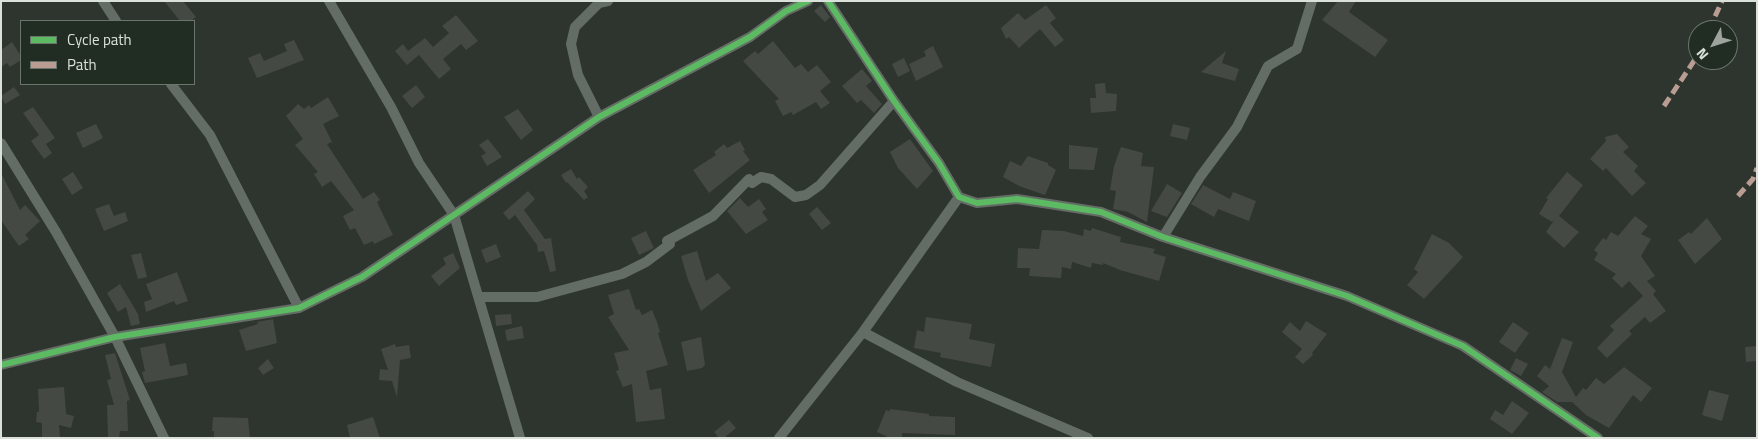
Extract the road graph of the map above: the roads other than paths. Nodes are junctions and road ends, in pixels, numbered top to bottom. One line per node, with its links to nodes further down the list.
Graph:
1 (103, 1): 7 (street)
2 (329, 1): 13 (street)
3 (608, 1): 10 (street)
4 (808, 1): 10 (street)
5 (828, 1): 9 (street)
6 (1312, 1): 14 (street)
7 (115, 20)
8 (172, 85): 16 (street)
9 (894, 101): 12 (street); 15 (street)
10 (599, 117): 13 (street)
11 (1, 142): 18 (street)
12 (959, 197): 14 (street); 17 (street)
13 (454, 215): 15 (street); 16 (street)
14 (1163, 237): 24 (street)
15 (479, 297): 21 (street)
16 (300, 308): 18 (street)
17 (863, 332): 22 (street); 23 (street)
18 (115, 337): 19 (street); 20 (street)
19 (1, 365)
20 (164, 438)
21 (520, 438)
22 (779, 438)
23 (1088, 438)
24 (1598, 438)

